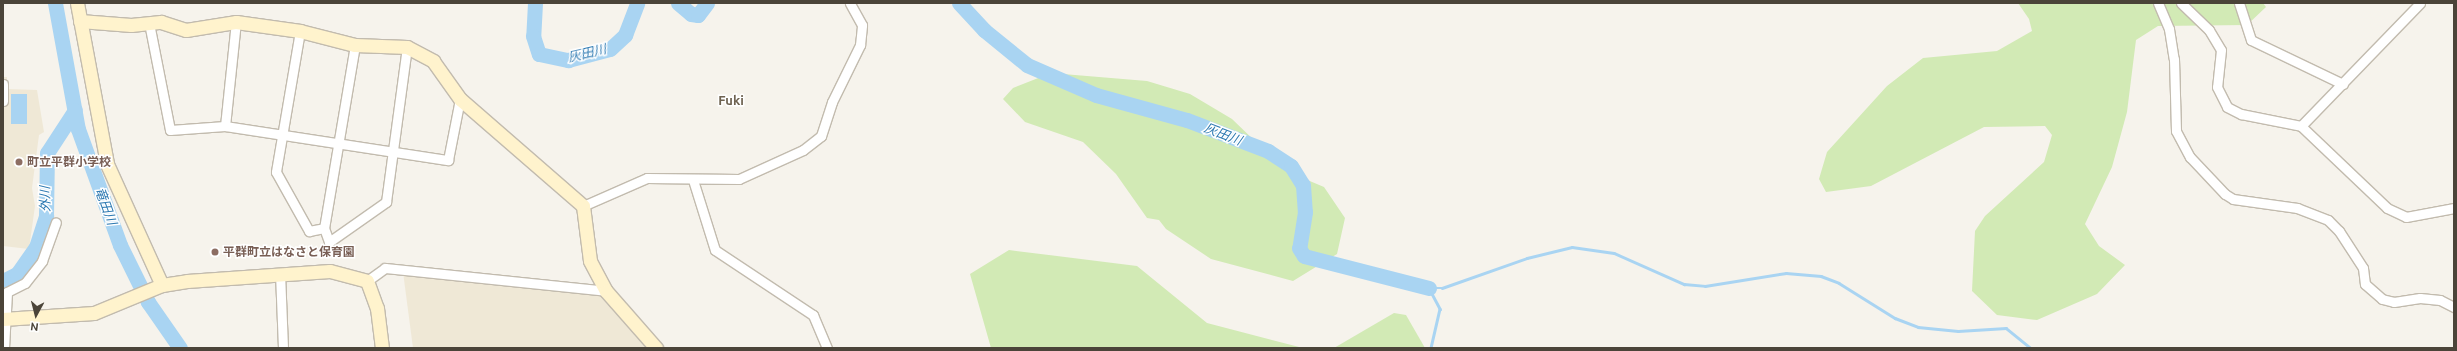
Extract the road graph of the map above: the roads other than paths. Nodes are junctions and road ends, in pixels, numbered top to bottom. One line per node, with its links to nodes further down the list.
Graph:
1 (77, 3): 7 (street)
2 (850, 3): 22 (street)
3 (2158, 3): 31 (street)
4 (2181, 3): 18 (street)
5 (2239, 3): 14 (street)
6 (2420, 3): 14 (street)
7 (80, 21): 9 (street); 29 (street)
8 (236, 22): 9 (street); 10 (street); 17 (street)
9 (149, 23): 17 (street)
10 (300, 31): 11 (street); 19 (street)
11 (355, 45): 12 (street); 20 (street)
12 (407, 47): 15 (street); 21 (street)
13 (3, 84): 16 (street)
14 (2343, 84): 18 (street)
15 (460, 99): 21 (street); 23 (street)
16 (3, 101)
17 (225, 126): 19 (street)
18 (2301, 126): 24 (street)
19 (281, 135): 20 (street); 26 (street)
20 (338, 143): 21 (street); 26 (street)
21 (394, 152): 26 (street)
22 (693, 180): 23 (street); 37 (street)
23 (583, 206): 30 (street)
24 (2454, 208)
25 (56, 222): 32 (street)
26 (324, 228)
27 (280, 273): 28 (street); 29 (street); 34 (street)
28 (366, 281): 30 (street); 35 (street)
29 (158, 287): 32 (street)
30 (606, 291): 36 (street)
31 (2454, 307)
32 (4, 319): 33 (street)
33 (4, 348)
34 (283, 348)
35 (382, 348)
36 (656, 348)
37 (827, 348)

